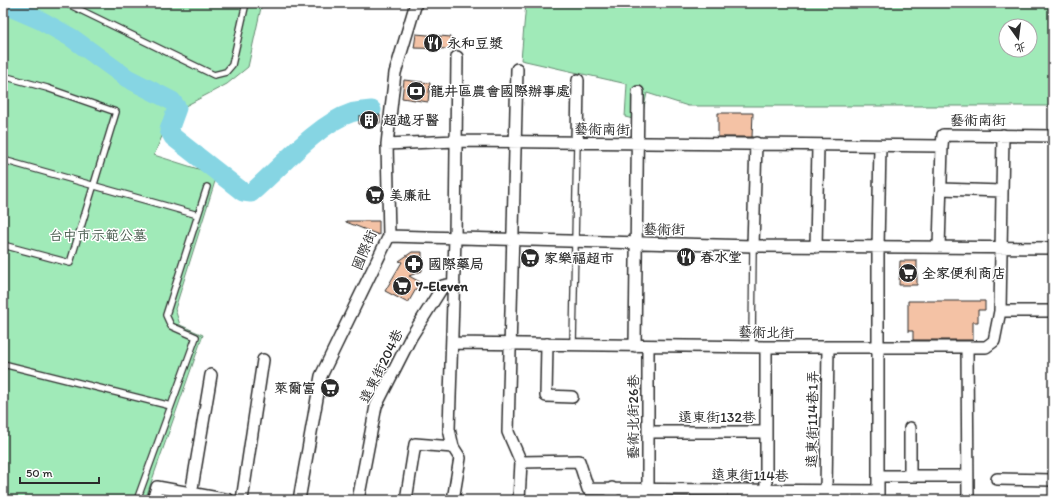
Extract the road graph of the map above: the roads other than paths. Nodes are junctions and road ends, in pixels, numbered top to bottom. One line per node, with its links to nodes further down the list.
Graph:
1 (66, 3): 2 (lane)
2 (246, 3)
3 (416, 3): 15 (street, 國際街)
4 (457, 57): 11 (street)
5 (517, 69): 12 (street)
6 (3, 76): 21 (lane)
7 (578, 80): 13 (street)
8 (638, 92): 16 (street)
9 (1004, 135): 10 (street, 藝術南街); 19 (street, 藝術南街); 24 (street, 藝術北街)
10 (1053, 136)
11 (456, 141): 12 (street, 藝術南街); 15 (street, 藝術南街); 27 (street)
12 (515, 142): 13 (street, 藝術南街); 28 (street)
13 (577, 143): 16 (street, 藝術南街); 29 (lane)
14 (756, 143): 16 (street, 藝術南街); 17 (street, 藝術南街); 32 (street)
15 (386, 144): 26 (street, 國際街)
16 (638, 144): 30 (street)
17 (818, 146): 18 (street, 藝術南街); 33 (street)
18 (880, 146): 19 (street, 藝術南街); 34 (street)
19 (942, 146): 23 (street)
20 (3, 160): 21 (lane)
21 (93, 185): 25 (lane); 31 (lane)
22 (206, 187): 25 (lane)
23 (941, 189): 24 (street); 35 (street)
24 (1002, 191): 36 (street, 藝術北街)
25 (198, 214): 56 (lane)
26 (389, 236): 27 (street, 藝術街); 77 (street, 國際街)
27 (455, 238): 28 (street, 藝術街); 38 (street)
28 (514, 240): 29 (street, 藝術街); 42 (street)
29 (575, 241): 30 (street, 藝術街); 44 (lane)
30 (636, 243): 32 (street, 藝術街); 45 (street)
31 (3, 246)
32 (753, 246): 33 (street, 藝術街); 47 (lane)
33 (816, 246): 34 (street, 藝術街)
34 (878, 247): 35 (street, 藝術街); 48 (street)
35 (939, 247): 36 (street, 藝術街)
36 (1001, 248): 37 (street, 藝術街); 39 (street, 藝術北街)
37 (1053, 248)
38 (454, 284): 41 (street); 78 (street, 遠東街204巷)
39 (1000, 311): 40 (street); 51 (street, 藝術北街)
40 (1053, 311)
41 (452, 343): 42 (street, 藝術北街); 60 (street)
42 (512, 343): 43 (street, 藝術北街); 61 (street)
43 (547, 344): 44 (street, 藝術北街); 55 (street)
44 (573, 344): 45 (street, 藝術北街)
45 (635, 346): 46 (street, 藝術北街)
46 (648, 346): 47 (street, 藝術北街); 58 (street, 藝術北街26巷)
47 (752, 346): 49 (street, 藝術北街)
48 (878, 346): 50 (street, 藝術北街); 51 (street, 藝術北街); 62 (street)
49 (766, 347): 50 (street, 藝術北街); 59 (street)
50 (828, 347): 69 (street, 遠東街114巷1弄)
51 (967, 347): 64 (street)
52 (263, 360): 76 (street)
53 (3, 364): 56 (lane)
54 (211, 375): 72 (street)
55 (572, 397)
56 (171, 406): 73 (lane)
57 (910, 428): 63 (street)
58 (648, 432): 59 (street, 遠東街132巷); 68 (street, 藝術北街26巷)
59 (766, 432): 70 (street, 遠東街132巷)
60 (453, 447): 79 (street); 80 (street)
61 (521, 462): 67 (street, 遠東街114巷); 81 (street)
62 (878, 476): 63 (street); 71 (street)
63 (910, 476): 64 (street)
64 (968, 476): 83 (street)
65 (997, 479): 66 (street)
66 (1053, 480)
67 (612, 488): 68 (street, 遠東街114巷); 82 (street)
68 (648, 489): 70 (street, 遠東街114巷)
69 (826, 491): 70 (street, 遠東街114巷); 71 (street, 遠東街114巷)
70 (766, 495)
71 (878, 496)
72 (191, 497): 74 (street); 75 (street)
73 (136, 500)
74 (153, 500)
75 (229, 500)
76 (242, 500)
77 (299, 500)
78 (358, 500)
79 (406, 500)
80 (453, 500)
81 (519, 500)
82 (612, 500)
83 (968, 500)

